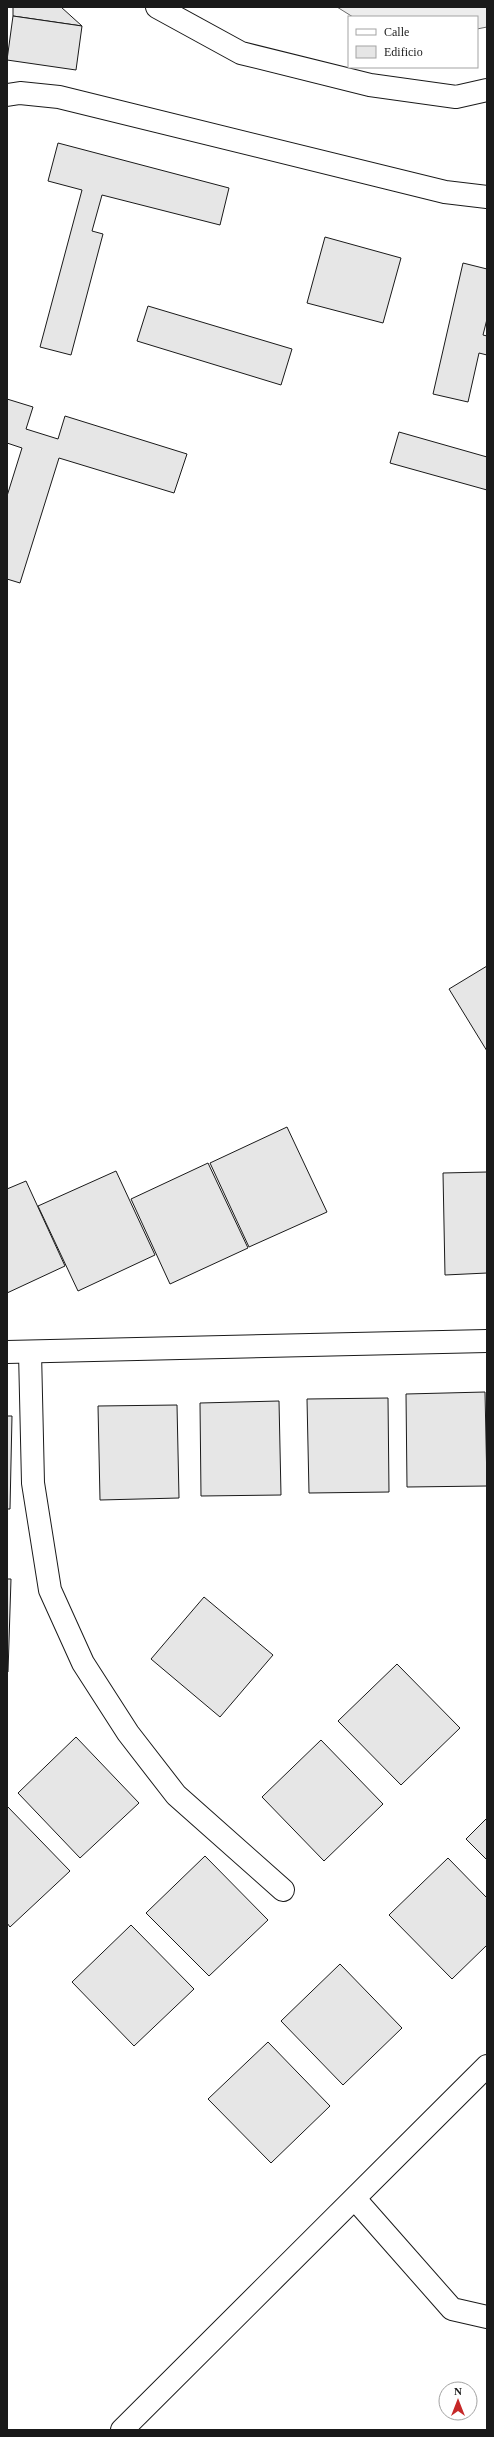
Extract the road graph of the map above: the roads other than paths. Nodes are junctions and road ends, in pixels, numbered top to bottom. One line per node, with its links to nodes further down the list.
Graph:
1 (157, 7): 2 (street)
2 (487, 90)
3 (7, 95): 4 (street)
4 (487, 197)
5 (487, 1341): 7 (street)
6 (7, 1352): 7 (street)
7 (30, 1352): 8 (street)
8 (283, 1890)
9 (487, 2066): 10 (street)
10 (355, 2199): 11 (street); 12 (street)
11 (487, 2317)
12 (122, 2430)

